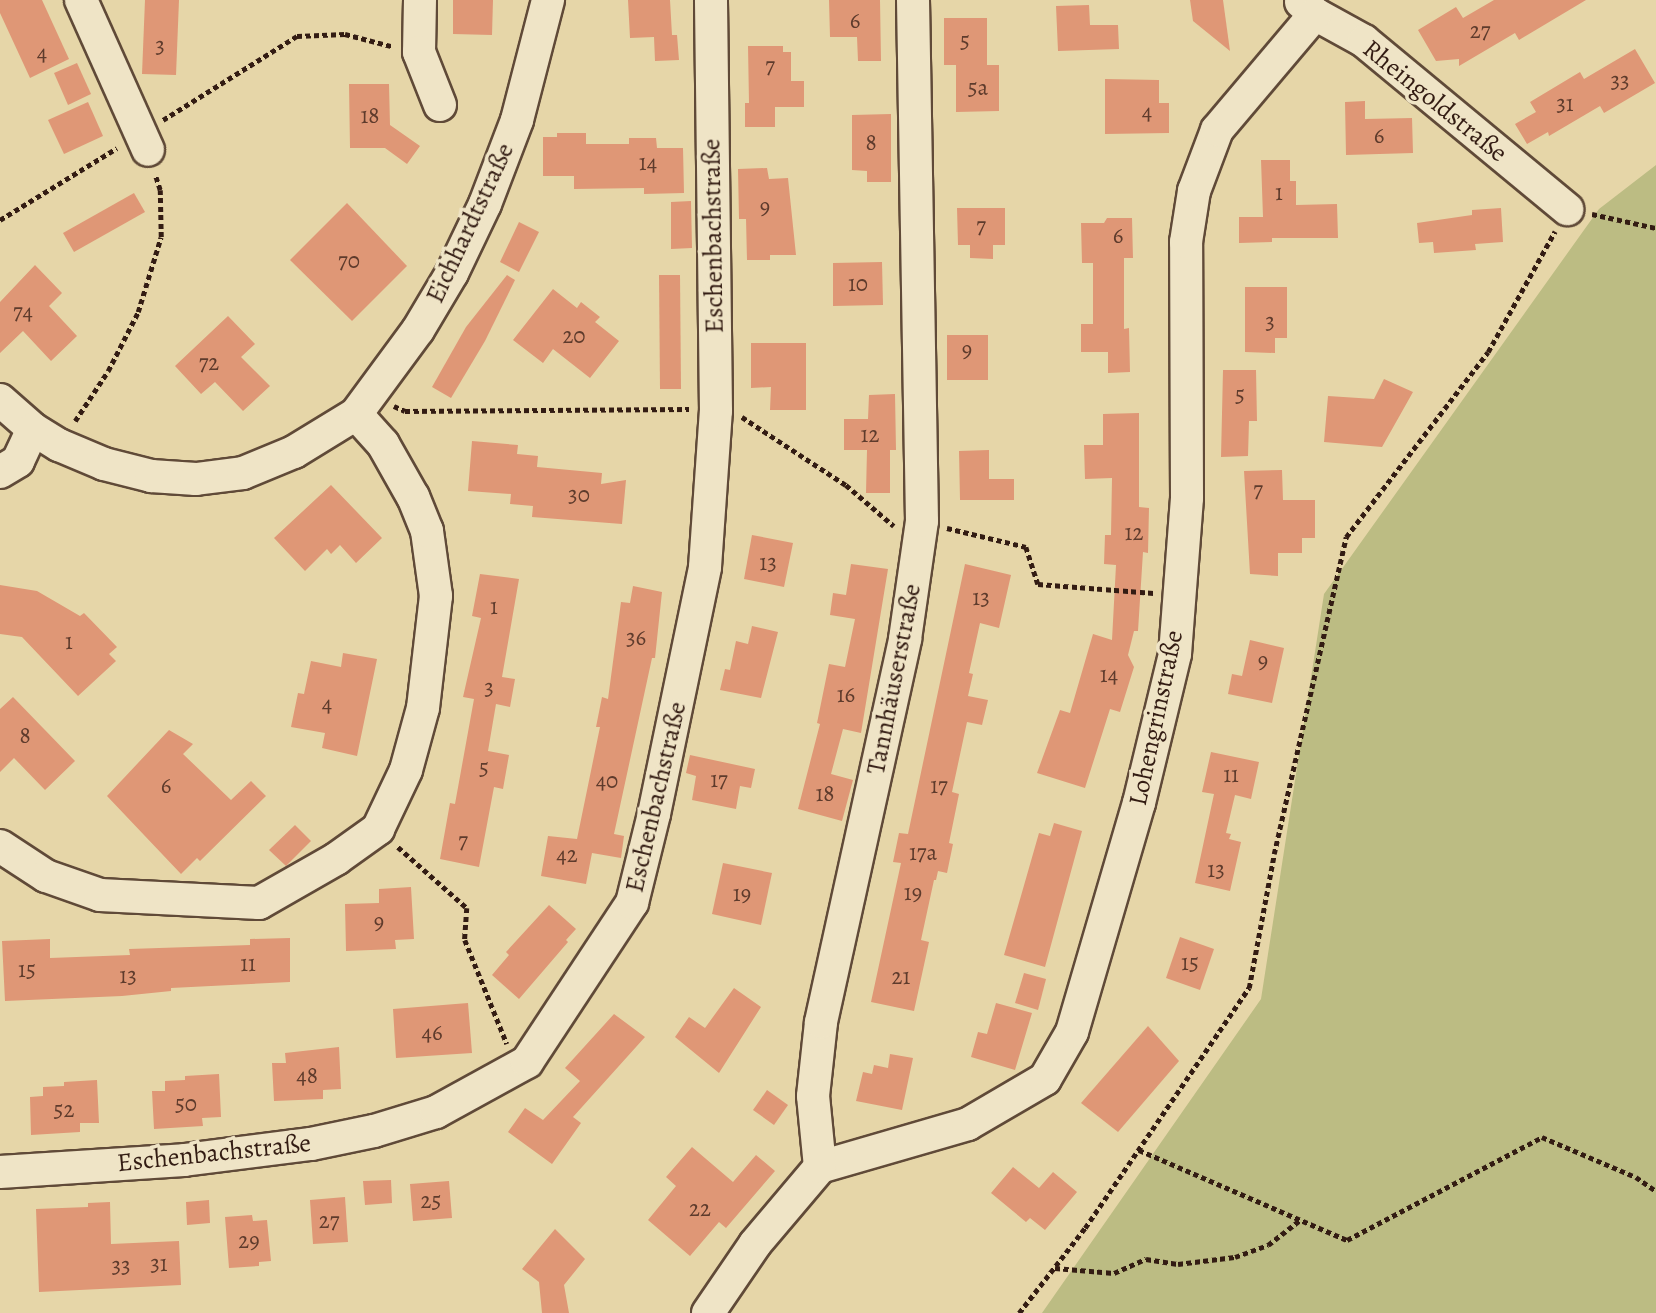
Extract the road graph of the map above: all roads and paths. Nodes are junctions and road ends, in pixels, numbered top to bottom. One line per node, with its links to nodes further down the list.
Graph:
1 (81, 0): 9 (street)
2 (420, 0): 7 (street)
3 (548, 0): 14 (street, Eichhardtstraße)
4 (711, 0): 15 (street, Eschenbachstraße)
5 (913, 0): 19 (street, Tannhäuserstraße)
6 (1307, 7): 10 (street, Rheingoldstraße); 20 (street, Lohengrinstraße)
7 (419, 52): 8 (street); 9 (path)
8 (440, 104)
9 (144, 142): 11 (path); 17 (path)
10 (1567, 209): 12 (path); 24 (path)
11 (0, 220)
12 (1656, 228)
13 (0, 400): 16 (street, Eichhardtstraße)
14 (363, 405): 15 (path); 17 (street, Eichhardtstraße); 21 (street)
15 (716, 411): 19 (path); 23 (street, Eschenbachstraße)
16 (33, 429): 17 (street, Eichhardtstraße); 18 (street)
17 (60, 445)
18 (0, 472)
19 (920, 534): 20 (path); 25 (street, Tannhäuserstraße)
20 (1179, 595): 25 (street, Lohengrinstraße)
21 (378, 829): 22 (street); 23 (path)
22 (0, 846)
23 (517, 1067): 26 (street, Eschenbachstraße)
24 (1139, 1150): 28 (path); 29 (path)
25 (820, 1167): 30 (street)
26 (0, 1172)
27 (1656, 1191): 28 (path)
28 (1300, 1220): 29 (path)
29 (1055, 1268): 31 (path)
30 (708, 1313)
31 (1019, 1313)

